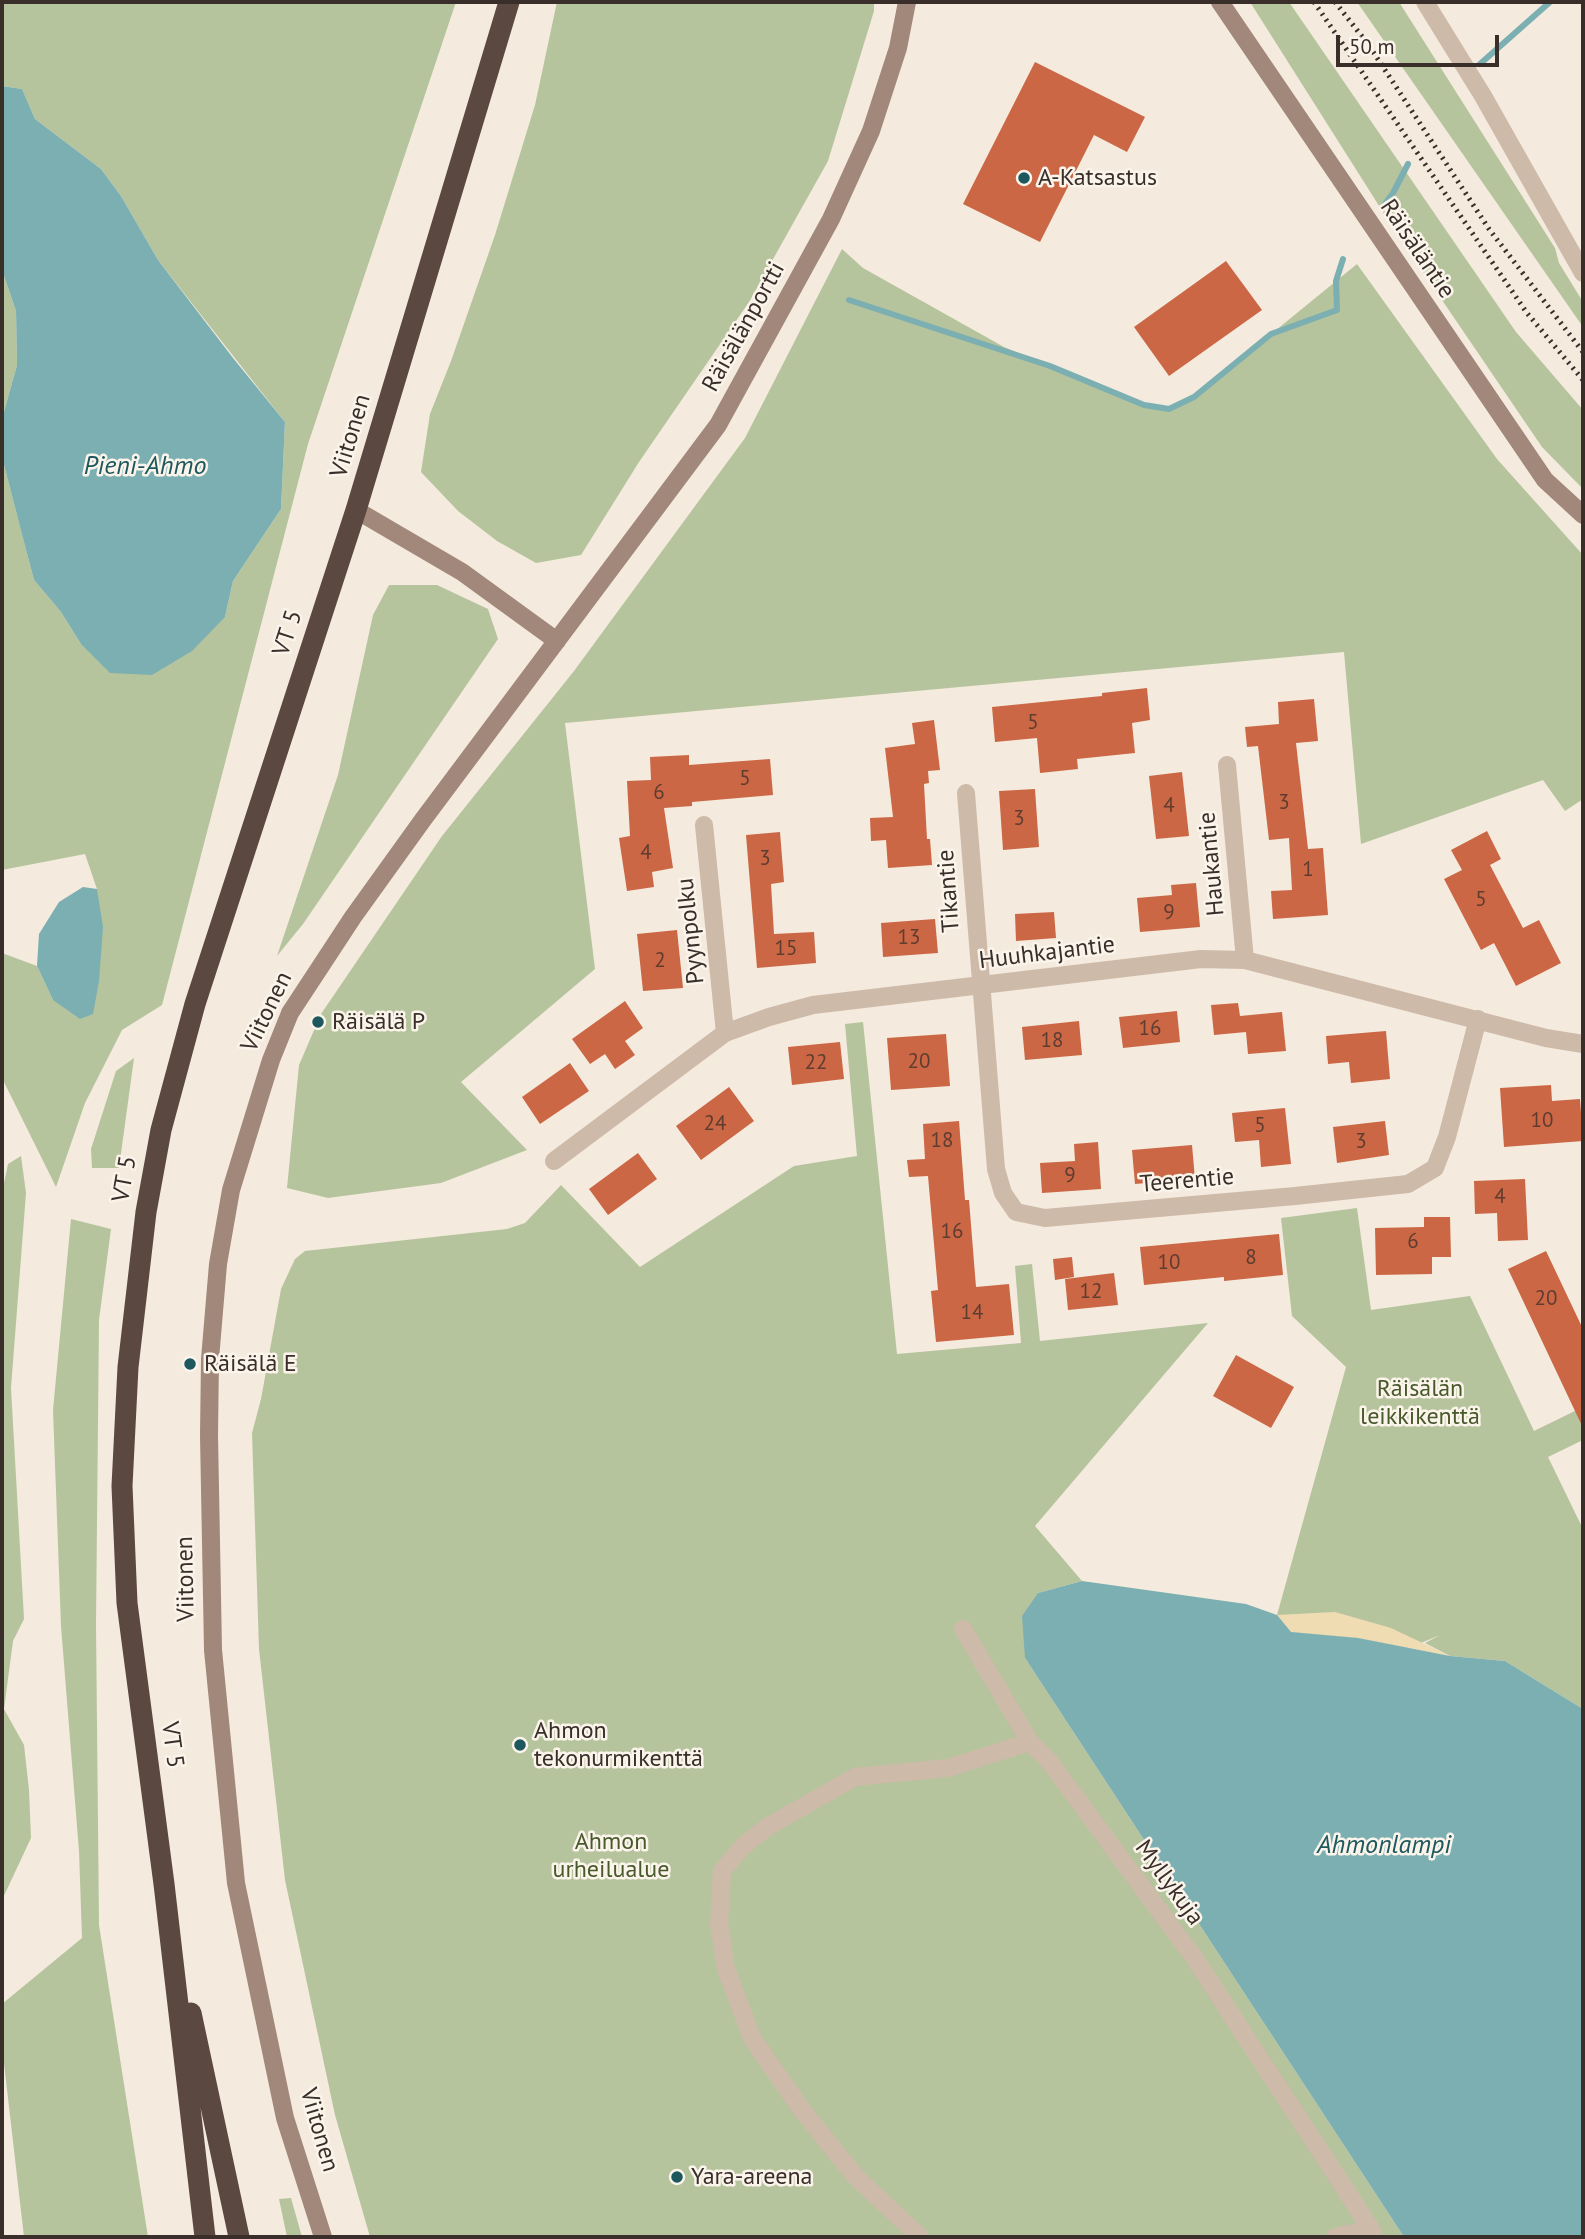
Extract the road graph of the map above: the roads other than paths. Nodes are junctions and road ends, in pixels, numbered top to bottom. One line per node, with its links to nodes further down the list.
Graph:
1 (509, 2): 6 (highway, Viitonen)
2 (907, 2): 8 (main road, Räisälänportti)
3 (1220, 2): 7 (main road, Räisäläntie)
4 (1425, 2): 5 (street)
5 (1583, 273)
6 (356, 510): 8 (main road, Viitonen); 20 (highway, VT 5)
7 (1583, 515)
8 (556, 641): 24 (main road, Viitonen)
9 (1227, 765): 12 (street, Haukantie)
10 (966, 793): 13 (street, Tikantie)
11 (704, 825): 15 (street, Pyynpolku)
12 (1245, 960): 13 (street, Huuhkajantie); 14 (street, Huuhkajantie)
13 (980, 986): 14 (street, Teerentie); 15 (street, Huuhkajantie)
14 (1478, 1018): 16 (street, Huuhkajantie)
15 (726, 1033): 17 (street, Huuhkajantie)
16 (1583, 1044)
17 (554, 1161)
18 (963, 1629): 19 (street, Myllykuja)
19 (1030, 1742): 21 (street, Myllykuja); 25 (street)
20 (164, 1884): 22 (highway, VT 5); 23 (highway, VT 5)
21 (1373, 2233): 26 (street)
22 (205, 2237)
23 (239, 2237)
24 (323, 2237)
25 (920, 2237)
26 (1335, 2237)

